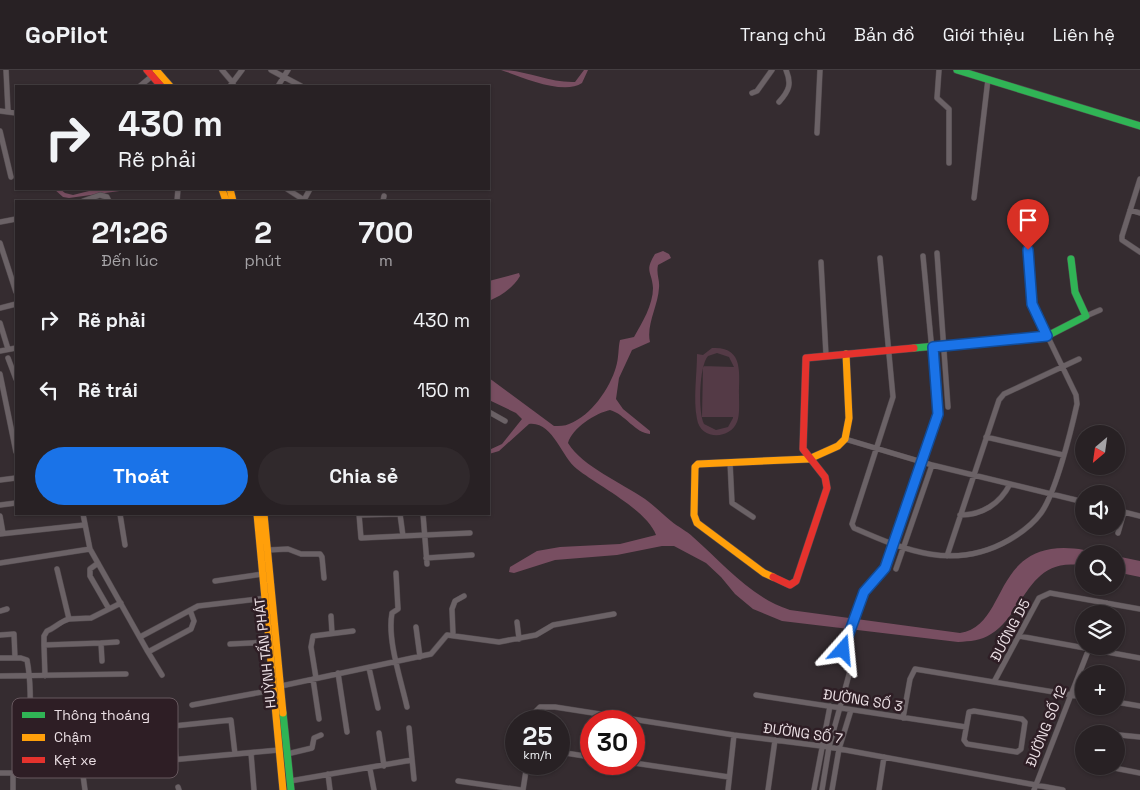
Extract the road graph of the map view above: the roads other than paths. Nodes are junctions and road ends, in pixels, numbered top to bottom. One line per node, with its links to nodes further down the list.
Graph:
1 (6, 70): 23 (street)
2 (222, 70): 14 (street)
3 (242, 70): 14 (street)
4 (271, 70): 12 (street)
5 (288, 70): 12 (street)
6 (772, 70): 20 (street)
7 (786, 70): 21 (street)
8 (820, 70): 27 (street)
9 (939, 70): 28 (street)
10 (957, 70): 13 (street)
11 (152, 72): 15 (street); 16 (street); 17 (street)
12 (284, 77): 18 (street); 19 (street)
13 (988, 79): 25 (street); 32 (street)
14 (232, 84)
15 (141, 85)
16 (159, 85)
17 (169, 85)
18 (279, 85)
19 (299, 85)
20 (752, 93)
21 (779, 102)
22 (0, 111): 23 (street)
23 (8, 111): 24 (street)
24 (15, 113)
25 (1140, 126)
26 (0, 131): 29 (street)
27 (817, 133)
28 (949, 163)
29 (11, 178)
30 (1140, 179): 36 (street)
31 (289, 190): 35 (street)
32 (974, 198)
33 (86, 200): 34 (street)
34 (108, 200)
35 (304, 200)
36 (1130, 210): 37 (street); 42 (street)
37 (1140, 212)
38 (15, 219): 39 (street)
39 (0, 222)
40 (0, 243): 48 (street)
41 (1028, 250): 54 (street)
42 (1140, 252)
43 (938, 253): 56 (street)
44 (922, 256): 55 (street)
45 (880, 258): 59 (street)
46 (1071, 258): 52 (street)
47 (821, 262): 62 (street)
48 (15, 289)
49 (15, 304): 50 (street)
50 (0, 308)
51 (1100, 310): 52 (street)
52 (1086, 316): 54 (street)
53 (0, 323): 58 (street)
54 (1047, 336): 56 (street); 65 (street)
55 (933, 347): 56 (street); 59 (street); 79 (street)
56 (945, 347): 68 (street)
57 (15, 348): 58 (street)
58 (8, 349): 60 (street)
59 (888, 350): 61 (street); 75 (street)
60 (0, 351)
61 (846, 354): 62 (street); 74 (street)
62 (826, 355): 77 (street)
63 (8, 358): 67 (street)
64 (1079, 359): 65 (street)
65 (1062, 367): 72 (street); 76 (street)
66 (0, 374): 71 (street)
67 (15, 377)
68 (948, 407)
69 (490, 413): 70 (street)
70 (505, 421)
71 (13, 422): 73 (street)
72 (986, 437): 76 (street); 81 (street)
73 (15, 439)
74 (845, 439): 75 (street); 77 (street)
75 (877, 449): 79 (street); 107 (street)
76 (1063, 455): 85 (street)
77 (809, 459): 78 (street); 78 (street)
78 (730, 462): 100 (street)
79 (921, 462): 80 (street); 107 (street)
80 (932, 465): 81 (street); 109 (street)
81 (973, 475): 84 (street); 97 (street)
82 (15, 478): 83 (street)
83 (0, 480)
84 (1010, 484): 85 (street); 97 (street)
85 (1051, 494): 86 (street); 112 (street)
86 (1075, 500)
87 (15, 503): 88 (street)
88 (0, 505)
89 (1125, 512): 99 (street)
90 (83, 515): 101 (street)
91 (120, 515): 106 (street)
92 (257, 515): 120 (street, HUỲNH TẤN PHÁT)
93 (264, 515): 110 (street, HUỲNH TẤN PHÁT)
94 (359, 515): 105 (street)
95 (400, 515): 105 (street)
96 (422, 515): 104 (street)
97 (960, 515): 112 (street)
98 (0, 516): 103 (street)
99 (1140, 516)
100 (753, 517)
101 (84, 525): 103 (street); 108 (street)
102 (470, 533): 104 (street)
103 (1, 534)
104 (424, 534): 105 (street); 113 (street)
105 (403, 536)
106 (125, 545)
107 (894, 545): 109 (street); 180 (street)
108 (90, 549): 114 (street); 115 (street)
109 (903, 549): 112 (street); 118 (street)
110 (268, 550): 121 (street); 168 (street, HUỲNH TẤN PHÁT)
111 (472, 555): 113 (street)
112 (947, 556)
113 (426, 558): 116 (street)
114 (0, 563)
115 (98, 563): 125 (street); 127 (street)
116 (427, 564)
117 (57, 569): 134 (street)
118 (896, 569)
119 (396, 573): 158 (street)
120 (263, 574): 122 (street); 124 (street, HUỲNH TẤN PHÁT)
121 (324, 578)
122 (214, 581)
123 (464, 596): 139 (street)
124 (266, 598): 130 (street); 145 (street, HUỲNH TẤN PHÁT)
125 (120, 603): 127 (street); 142 (street)
126 (1107, 603): 129 (street); 141 (street, ĐƯỜNG D5)
127 (109, 608): 134 (street)
128 (7, 609): 131 (street)
129 (1140, 609)
130 (190, 610): 142 (street); 150 (street)
131 (0, 611)
132 (614, 614): 143 (street)
133 (331, 616): 138 (street)
134 (69, 619): 148 (street)
135 (517, 622): 143 (street)
136 (416, 627): 153 (street)
137 (353, 631): 138 (street)
138 (332, 633): 166 (street)
139 (452, 634): 143 (street); 153 (street)
140 (0, 635): 155 (street)
141 (1019, 636): 149 (street); 167 (street, ĐƯỜNG D5)
142 (140, 637): 150 (street)
143 (519, 639)
144 (117, 642): 146 (street)
145 (269, 642): 147 (street); 169 (street, HUỲNH TẤN PHÁT)
146 (101, 643): 148 (street); 157 (street)
147 (230, 644)
148 (44, 645): 164 (street)
149 (1075, 646)
150 (148, 652): 162 (street)
151 (1086, 655): 170 (street, ĐƯỜNG SỐ 12)
152 (1125, 655): 156 (street)
153 (420, 657): 158 (street)
154 (0, 658): 155 (street)
155 (15, 658): 165 (street)
156 (1140, 658)
157 (102, 661)
158 (396, 662): 159 (street); 178 (street)
159 (369, 668): 161 (street); 179 (street)
160 (126, 674): 164 (street)
161 (338, 674): 166 (street); 188 (street)
162 (162, 675)
163 (0, 676): 165 (street)
164 (45, 676): 165 (street)
165 (30, 677): 173 (street)
166 (314, 678): 168 (street); 184 (street)
167 (994, 682): 170 (street); 183 (street)
168 (280, 686): 201 (street, HUỲNH TẤN PHÁT)
169 (273, 690): 175 (street); 198 (street, HUỲNH TẤN PHÁT)
170 (1071, 694): 172 (street); 219 (street, ĐƯỜNG SỐ 12)
171 (756, 695): 176 (street, ĐƯỜNG SỐ 3)
172 (1075, 695)
173 (29, 698)
174 (1125, 704): 177 (street)
175 (192, 705)
176 (830, 706): 180 (street, ĐƯỜNG SỐ 3); 195 (street)
177 (1140, 706)
178 (407, 707)
179 (378, 708)
180 (840, 708): 182 (street, ĐƯỜNG SỐ 3); 196 (street)
181 (537, 710): 191 (street, ĐƯỜNG SỐ 7)
182 (851, 710): 183 (street, ĐƯỜNG SỐ 3); 197 (street)
183 (904, 718): 186 (street, ĐƯỜNG SỐ 3)
184 (319, 720)
185 (178, 725): 200 (street)
186 (966, 727): 186 (street)
187 (409, 728): 204 (street)
188 (347, 732)
189 (379, 733): 206 (street)
190 (321, 735): 201 (street)
191 (734, 735): 194 (street, ĐƯỜNG SỐ 7); 214 (street)
192 (1125, 736): 193 (street)
193 (1140, 737)
194 (775, 740): 195 (street, ĐƯỜNG SỐ 7); 228 (street)
195 (821, 746): 196 (street, ĐƯỜNG SỐ 7); 229 (street)
196 (829, 746): 197 (street, ĐƯỜNG SỐ 7); 230 (street)
197 (840, 748): 202 (street, ĐƯỜNG SỐ 7); 231 (street)
198 (279, 750): 199 (street); 221 (street, HUỲNH TẤN PHÁT)
199 (251, 753): 200 (street); 220 (street)
200 (235, 754): 203 (street)
201 (287, 754): 216 (street, HUỲNH TẤN PHÁT)
202 (884, 757): 219 (street, ĐƯỜNG SỐ 7); 232 (street)
203 (178, 759)
204 (412, 760): 206 (street); 215 (street)
205 (645, 765): 214 (street)
206 (384, 766): 207 (street)
207 (370, 769): 212 (street); 224 (street)
208 (1125, 770): 209 (street)
209 (1140, 772)
210 (0, 773): 211 (street)
211 (12, 774)
212 (328, 774): 216 (street); 223 (street)
213 (525, 775): 226 (street)
214 (729, 777): 227 (street)
215 (414, 779)
216 (290, 781): 222 (street, HUỲNH TẤN PHÁT)
217 (458, 781): 218 (street)
218 (478, 784): 225 (street); 226 (street)
219 (1034, 788): 233 (street, ĐƯỜNG SỐ 7)
220 (254, 790)
221 (283, 790)
222 (291, 790)
223 (330, 790)
224 (374, 790)
225 (477, 790)
226 (522, 790)
227 (728, 790)
228 (768, 790)
229 (814, 790)
230 (822, 790)
231 (832, 790)
232 (879, 790)
233 (1063, 790)

